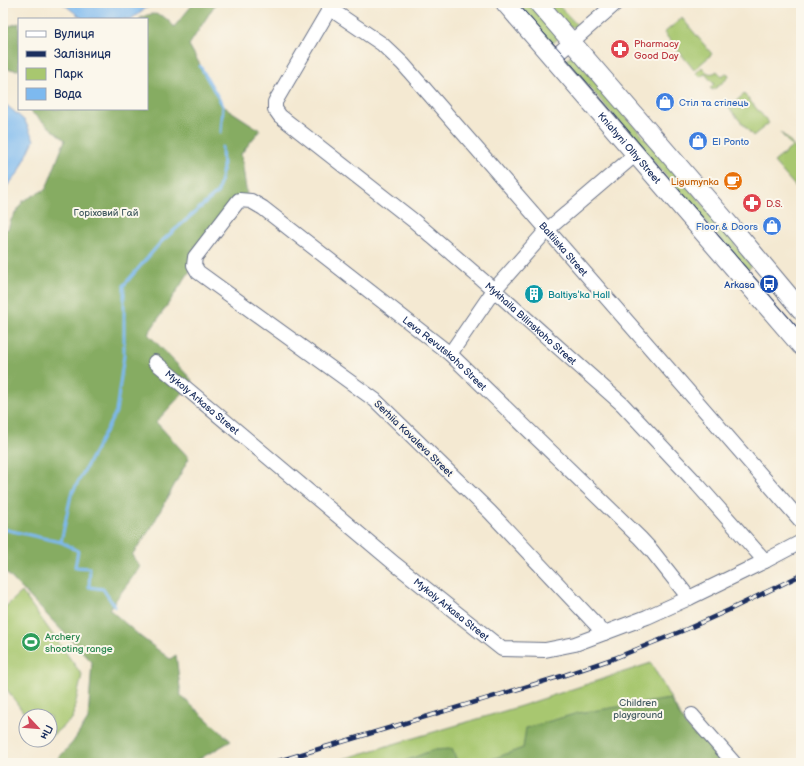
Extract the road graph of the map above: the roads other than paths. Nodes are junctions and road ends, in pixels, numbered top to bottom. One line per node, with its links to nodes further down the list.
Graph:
1 (505, 3): 6 (main road, Kniahyni Olhy Street)
2 (538, 3): 5 (main road)
3 (616, 3): 5 (street)
4 (331, 6): 8 (street, Baltiiska Street); 10 (street, Mykhaila Bilinskoho Street)
5 (572, 42): 6 (street); 11 (main road)
6 (553, 58): 7 (main road, Kniahyni Olhy Street)
7 (636, 154): 8 (street); 12 (main road, Kniahyni Olhy Street)
8 (547, 230): 10 (street); 15 (street, Baltiiska Street)
9 (198, 272): 13 (street, Leva Revutskoho Street); 19 (street, Serhiia Kovaleva Street)
10 (494, 290): 13 (street); 17 (street, Mykhaila Bilinskoho Street)
11 (801, 310)
12 (801, 346)
13 (450, 354): 18 (street, Leva Revutskoho Street)
14 (155, 362): 19 (street, Mykoly Arkasa Street)
15 (801, 521)
16 (801, 542): 17 (street, Mykoly Arkasa Street)
17 (765, 561): 18 (street, Mykoly Arkasa Street)
18 (689, 598): 19 (street, Mykoly Arkasa Street)
19 (604, 634)
20 (692, 715): 21 (street)
21 (734, 763)

